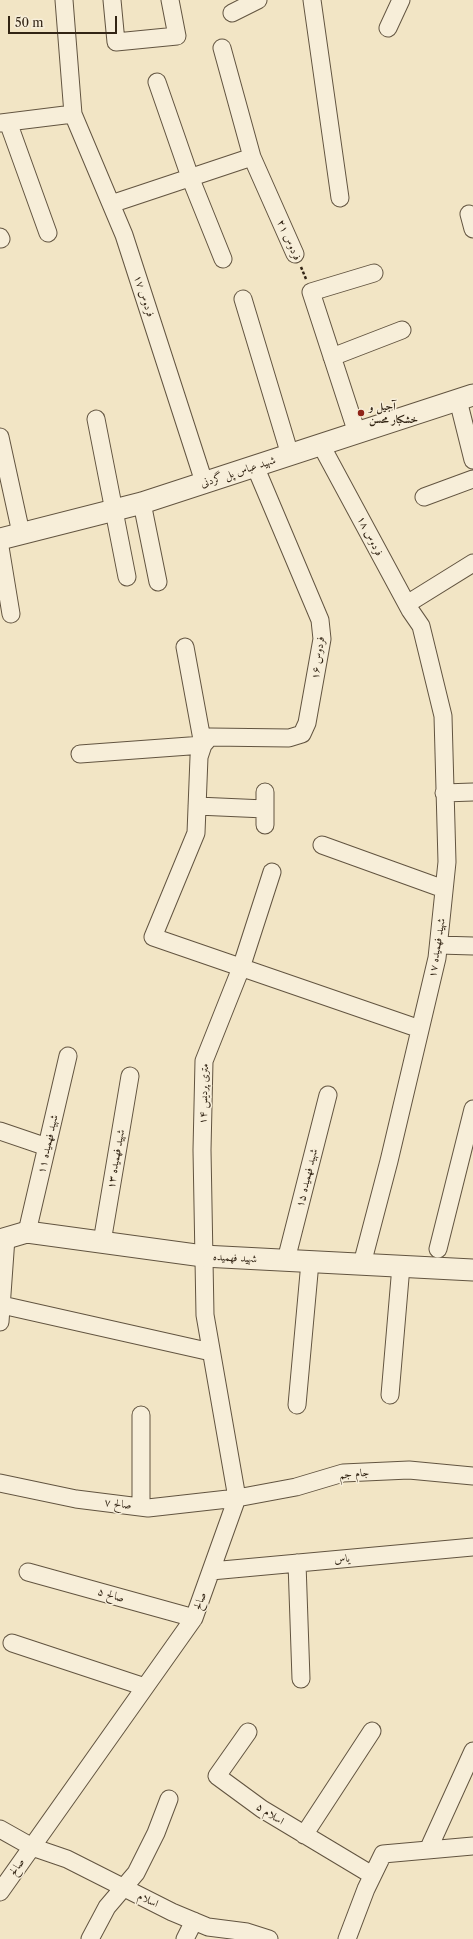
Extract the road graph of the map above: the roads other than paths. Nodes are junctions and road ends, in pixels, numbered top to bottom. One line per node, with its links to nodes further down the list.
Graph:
1 (64, 0): 11 (street, فردوس ۱۷)
2 (112, 0): 3 (street)
3 (170, 0)
4 (258, 0): 7 (street)
5 (312, 0): 15 (street)
6 (401, 0): 8 (street)
7 (232, 12)
8 (388, 28)
9 (222, 48): 13 (street, فردوس ۲۱)
10 (157, 82): 14 (street)
11 (73, 114): 12 (street); 16 (street, فردوس ۱۷)
12 (4, 123): 17 (street)
13 (252, 157): 14 (street); 18 (street, فردوس ۲۱)
14 (190, 178): 16 (street); 19 (street)
15 (340, 198)
16 (111, 204): 33 (street, فردوس ۱۷)
17 (48, 233)
18 (295, 254)
19 (223, 258)
20 (374, 273): 23 (street)
21 (243, 299): 29 (street)
22 (402, 330): 23 (street)
23 (332, 357): 26 (street)
24 (465, 398): 26 (street, شهید عباس پل گردنی); 30 (street)
25 (96, 419): 36 (street)
26 (357, 433): 28 (street, شهید عباس پل گردنی)
27 (0, 437): 37 (street)
28 (321, 445): 29 (street, شهید عباس پل گردنی); 43 (street, فردوس ۱۸)
29 (290, 455): 31 (street, شهید عباس پل گردنی)
30 (473, 460)
31 (255, 466): 33 (street, شهید عباس پل گردنی); 47 (street, فردوس ۱۶)
32 (473, 479): 34 (street)
33 (204, 482): 35 (street, شهید عباس پل گردنی)
34 (424, 497)
35 (142, 503): 36 (street, شهید عباس پل گردنی); 42 (street)
36 (113, 511): 37 (street, شهید عباس پل گردنی); 41 (street)
37 (21, 533): 38 (street, شهید عباس پل گردنی)
38 (0, 538)
39 (0, 547): 44 (street)
40 (473, 564): 43 (street)
41 (127, 577)
42 (158, 582)
43 (407, 604): 45 (street, فردوس ۱۸)
44 (11, 614)
45 (420, 626): 51 (street, شهید فهمیده ۱۷)
46 (185, 647): 47 (street)
47 (203, 745): 48 (street); 52 (street)
48 (80, 754)
49 (265, 792): 52 (street)
50 (473, 792): 51 (street)
51 (444, 793): 55 (street, شهید فهمیده ۱۷)
52 (197, 806): 58 (street)
53 (322, 845): 55 (street)
54 (272, 872): 58 (street, ۱۴ متری پردیس)
55 (444, 889): 56 (street, شهید فهمیده ۱۷)
56 (439, 945): 57 (street); 59 (street, شهید فهمیده ۱۷)
57 (473, 946)
58 (241, 968): 59 (street); 70 (street, ۱۴ متری پردیس)
59 (420, 1029): 73 (street, شهید فهمیده ۱۷)
60 (68, 1056): 65 (street, شهید فهمیده ۱۱)
61 (130, 1076): 68 (street, شهید فهمیده ۱۳)
62 (328, 1095): 71 (street, شهید فهمیده ۱۵)
63 (473, 1109): 69 (street)
64 (0, 1131): 65 (street)
65 (47, 1147): 66 (street, شهید فهمیده ۱۱)
66 (27, 1232): 67 (street, شهید فهمیده); 68 (street, شهید فهمیده)
67 (3, 1239): 76 (street)
68 (102, 1242): 70 (street, شهید فهمیده)
69 (438, 1249)
70 (203, 1256): 71 (street, شهید فهمیده); 78 (street, صالح)
71 (286, 1260): 72 (street, شهید فهمیده)
72 (310, 1262): 73 (street, شهید فهمیده); 80 (street)
73 (362, 1264): 74 (street, شهید فهمیده)
74 (401, 1266): 75 (street, شهید فهمیده); 79 (street)
75 (473, 1270)
76 (2, 1305): 77 (street); 78 (street)
77 (0, 1322)
78 (211, 1352): 84 (street, صالح)
79 (390, 1395)
80 (297, 1405)
81 (141, 1415): 85 (street)
82 (473, 1476): 84 (street, جام جم)
83 (0, 1483): 85 (street, صالح ۷)
84 (237, 1498): 85 (street, صالح ۷); 88 (street, صالح)
85 (140, 1507)
86 (473, 1547): 87 (street, یاس)
87 (298, 1563): 88 (street, یاس); 92 (street)
88 (211, 1571): 90 (street, صالح)
89 (28, 1572): 90 (street, صالح ۵)
90 (194, 1618): 93 (street, صالح)
91 (12, 1643): 93 (street)
92 (301, 1680)
93 (145, 1687): 101 (street, صالح)
94 (372, 1731): 99 (street)
95 (248, 1732): 99 (street, اسلام ۵)
96 (473, 1751): 102 (street)
97 (169, 1799): 104 (street)
98 (0, 1829): 101 (street, اسلام)
99 (304, 1835): 103 (street, اسلام ۵)
100 (473, 1846): 102 (street)
101 (32, 1847): 104 (street, اسلام); 105 (street, صالح)
102 (428, 1850): 103 (street)
103 (372, 1875): 111 (street)
104 (122, 1888): 106 (street, اسلام); 108 (street)
105 (0, 1892)
106 (194, 1921): 107 (street, اسلام); 109 (street)
107 (224, 1934): 110 (street, اسلام)
108 (90, 1939)
109 (185, 1939)
110 (269, 1939)
111 (347, 1939)

